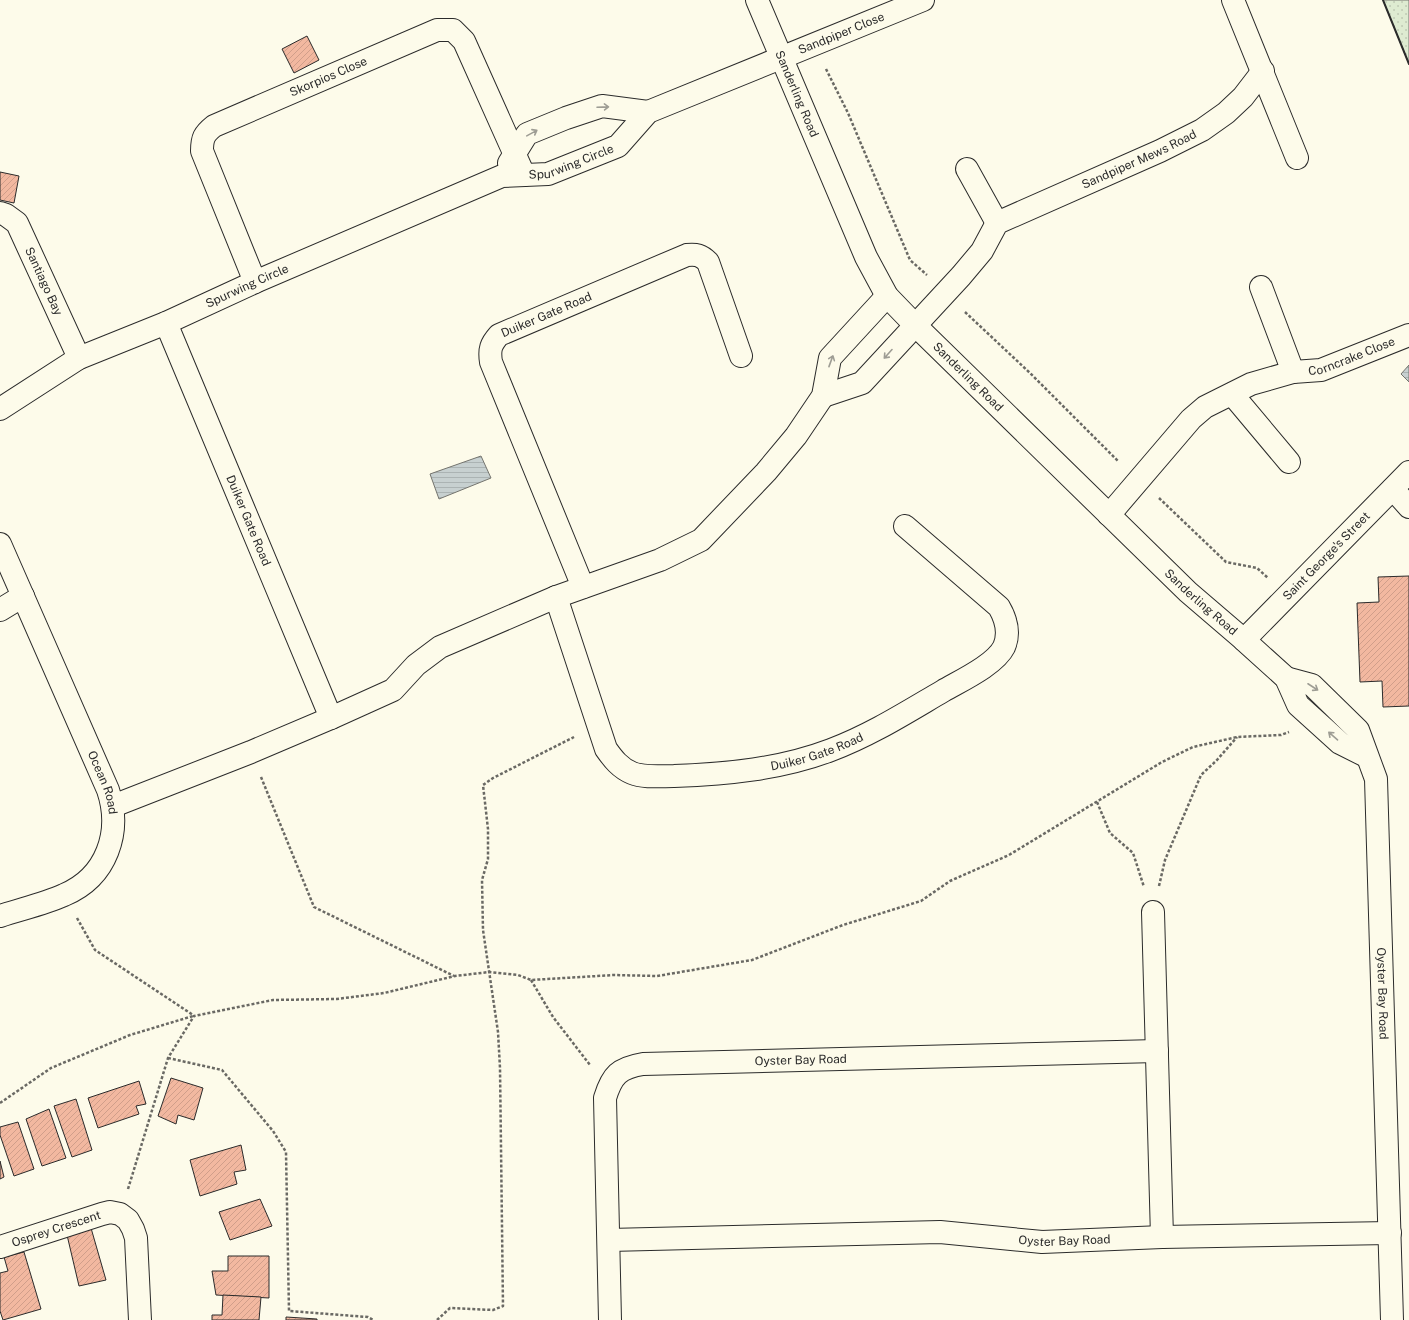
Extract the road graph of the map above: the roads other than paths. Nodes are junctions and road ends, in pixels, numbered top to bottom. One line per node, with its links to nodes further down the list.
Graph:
1 (757, 0): 4 (street, Sanderling Road)
2 (923, 0): 4 (street, Sandpiper Close)
3 (1233, 0): 5 (street)
4 (781, 58): 6 (street, Spurwing Circle); 16 (street, Sanderling Road)
5 (1263, 71): 8 (street); 13 (street, Sandpiper Mews Road)
6 (648, 112): 7 (street, Spurwing Circle, one-way to 6); 10 (street, Spurwing Circle)
7 (515, 154): 10 (street, Skorpios Close); 11 (street, Spurwing Circle); 14 (street, Skorpios Close)
8 (1297, 158)
9 (967, 169): 13 (street)
10 (524, 175): 11 (street, Spurwing Circle)
11 (502, 176): 14 (street, Spurwing Circle)
12 (0, 213): 21 (street, Santiago Bay)
13 (997, 223): 18 (street)
14 (255, 282): 17 (street, Spurwing Circle)
15 (1261, 287): 22 (street, Corncrake Close)
16 (888, 296): 18 (street, Sanderling Road); 24 (street, one-way to 16)
17 (166, 323): 21 (street, Spurwing Circle); 39 (street, Duiker Gate Road)
18 (915, 325): 24 (street, one-way to 24); 30 (street, Sanderling Road)
19 (1409, 335): 22 (street, Corncrake Close)
20 (741, 356): 33 (street, Duiker Gate Road)
21 (79, 358): 25 (street, Spurwing Circle)
22 (1293, 372): 23 (street, Corncrake Close)
23 (1232, 394): 26 (street); 30 (street, Corncrake Close)
24 (822, 396): 33 (street)
25 (0, 409)
26 (1289, 462)
27 (1409, 472): 28 (street, Saint George's Street)
28 (1393, 489): 29 (street); 37 (street, Saint George's Street)
29 (1409, 507)
30 (1109, 515): 37 (street, Sanderling Road)
31 (905, 526): 35 (street, Duiker Gate Road)
32 (0, 544): 34 (street, Ocean Road)
33 (583, 587): 35 (street)
34 (23, 596): 36 (street); 41 (street, Ocean Road)
35 (556, 597): 39 (street)
36 (0, 610)
37 (1244, 640): 38 (street, Sanderling Road)
38 (1286, 678): 40 (street, one-way to 38); 40 (street, Oyster Bay Road, one-way to 40)
39 (331, 718): 41 (street)
40 (1366, 756): 45 (street, Oyster Bay Road)
41 (113, 806): 43 (street, Ocean Road)
42 (1153, 912): 44 (street)
43 (0, 916)
44 (1157, 1051): 46 (street); 47 (street, Oyster Bay Road)
45 (1390, 1233): 46 (street, Oyster Bay Road); 51 (street, Oyster Bay Road)
46 (1162, 1237): 47 (street, Oyster Bay Road)
47 (609, 1240): 50 (street)
48 (0, 1247): 49 (street, Osprey Crescent)
49 (140, 1320)
50 (610, 1320)
51 (1392, 1320)

